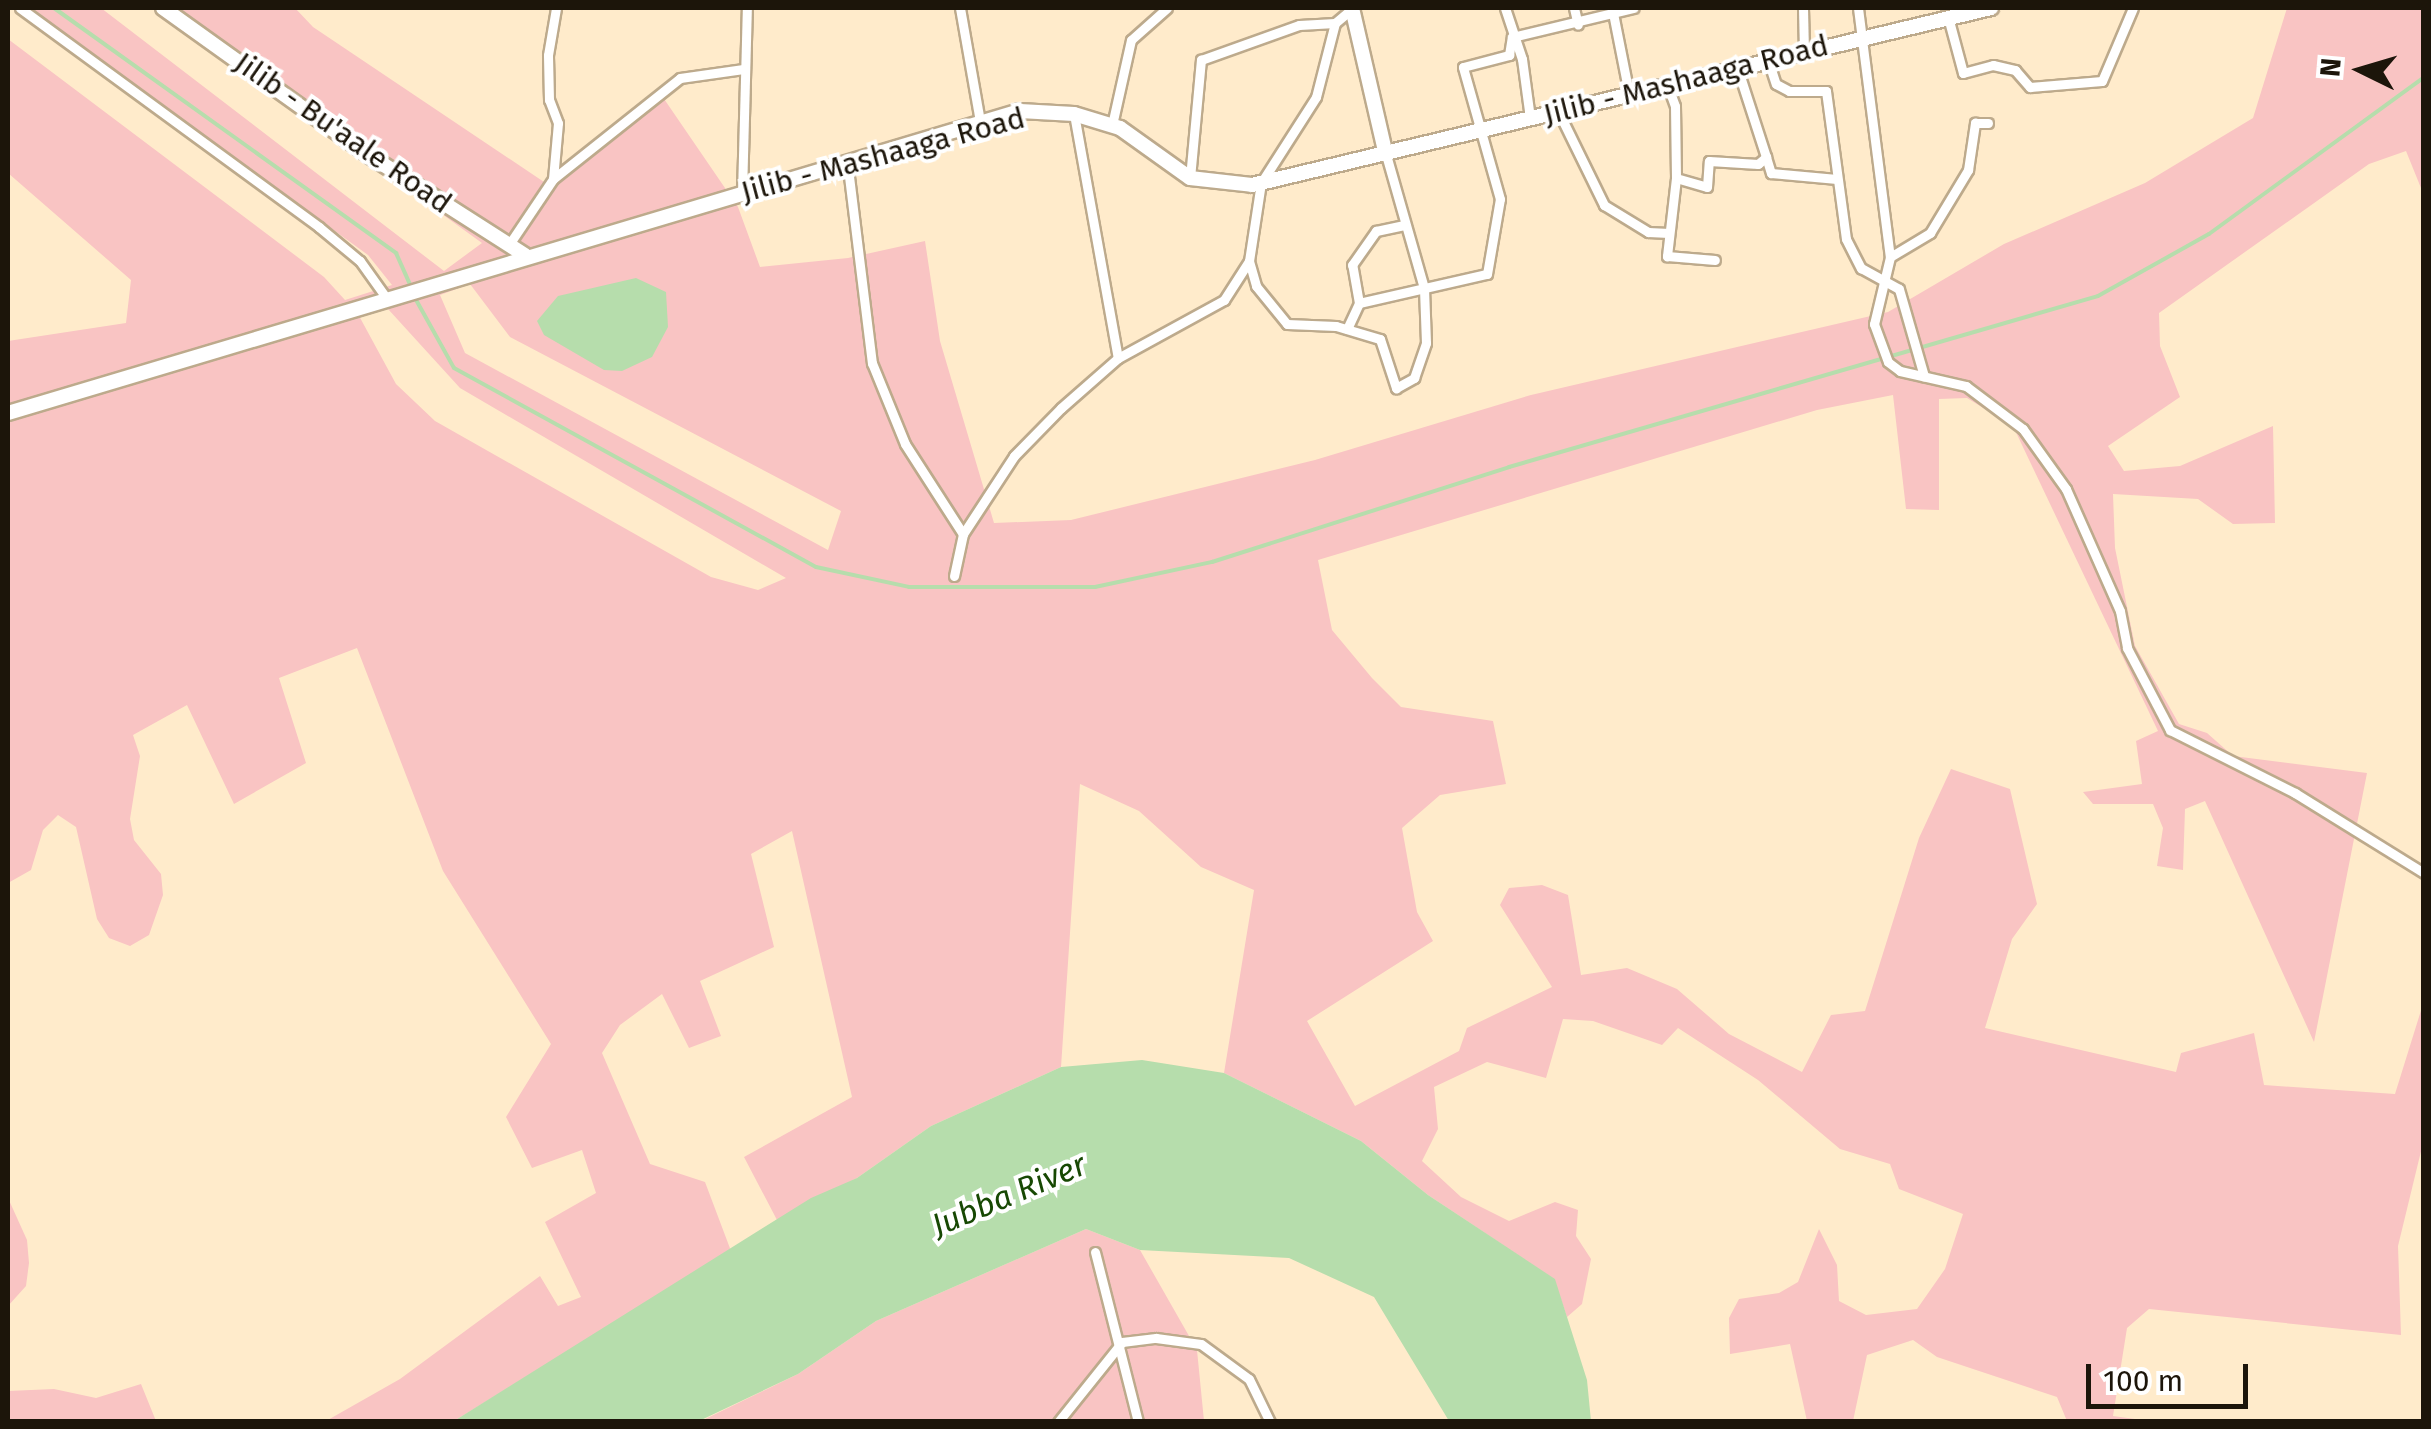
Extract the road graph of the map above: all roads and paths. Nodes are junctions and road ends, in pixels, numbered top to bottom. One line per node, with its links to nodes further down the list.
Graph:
1 (20, 8): 52 (street)
2 (163, 8): 45 (main road, Jilib - Bu'aale Road)
3 (556, 8): 40 (street)
4 (747, 8): 24 (street)
5 (960, 8): 30 (street)
6 (1167, 8): 32 (street)
7 (1354, 8): 17 (street); 34 (main road)
8 (1504, 8): 20 (street)
9 (1574, 8): 18 (street)
10 (1634, 8): 15 (street)
11 (1802, 8): 21 (street)
12 (1858, 8): 19 (street)
13 (1989, 8): 16 (main road, Jilib - Mashaaga Road)
14 (2133, 8): 16 (street)
15 (1612, 10): 18 (street); 26 (street)
16 (1948, 17): 19 (main road, Jilib - Mashaaga Road)
17 (1336, 23): 37 (street); 41 (street)
18 (1578, 24): 20 (street)
19 (1862, 36): 21 (main road, Jilib - Mashaaga Road); 47 (street)
20 (1512, 37): 29 (street); 33 (street)
21 (1804, 51): 22 (main road, Jilib - Mashaaga Road)
22 (1768, 60): 23 (main road, Jilib - Mashaaga Road); 39 (street)
23 (1737, 67): 25 (main road, Jilib - Mashaaga Road); 35 (street)
24 (742, 69): 40 (street); 42 (street)
25 (1667, 84): 26 (main road, Jilib - Mashaaga Road); 38 (street)
26 (1629, 94): 27 (main road, Jilib - Mashaaga Road)
27 (1558, 111): 29 (main road, Jilib - Mashaaga Road); 44 (street)
28 (1074, 114): 30 (main road, Jilib - Mashaaga Road); 32 (main road, Jilib - Mashaaga Road); 55 (street)
29 (1530, 118): 33 (main road, Jilib - Mashaaga Road)
30 (980, 122): 36 (main road, Jilib - Mashaaga Road)
31 (1988, 123): 47 (street)
32 (1112, 126): 37 (main road, Jilib - Mashaaga Road)
33 (1476, 132): 34 (main road, Jilib - Mashaaga Road); 51 (street)
34 (1385, 151): 41 (main road, Jilib - Mashaaga Road); 43 (street)
35 (1766, 157): 38 (street); 39 (street)
36 (847, 160): 42 (main road, Jilib - Mashaaga Road); 58 (street)
37 (1190, 178): 41 (main road, Jilib - Mashaaga Road)
38 (1676, 178): 44 (street)
39 (1837, 179): 50 (street)
40 (553, 180): 45 (street)
41 (1261, 183): 49 (street)
42 (742, 194): 46 (main road, Jilib - Mashaaga Road)
43 (1406, 225): 51 (street); 53 (street)
44 (1669, 233): 48 (street)
45 (508, 246): 46 (main road, Jilib - Bu'aale Road)
46 (525, 254): 52 (main road, Jilib - Mashaaga Road)
47 (1890, 256): 50 (street)
48 (1715, 260)
49 (1249, 261): 54 (street); 55 (street)
50 (1885, 286): 56 (street); 56 (street)
51 (1424, 288): 53 (street); 54 (street)
52 (391, 295): 57 (main road, Jilib - Mashaaga Road)
53 (1359, 304): 54 (street)
54 (1347, 329)
55 (1118, 358): 58 (street)
56 (1924, 376): 60 (street)
57 (8, 413)
58 (963, 534): 59 (street)
59 (954, 576)
60 (2424, 872)
61 (1095, 1252): 62 (street)
62 (1122, 1342): 63 (street); 64 (street); 65 (street)
63 (1058, 1422)
64 (1138, 1422)
65 (1270, 1422)

